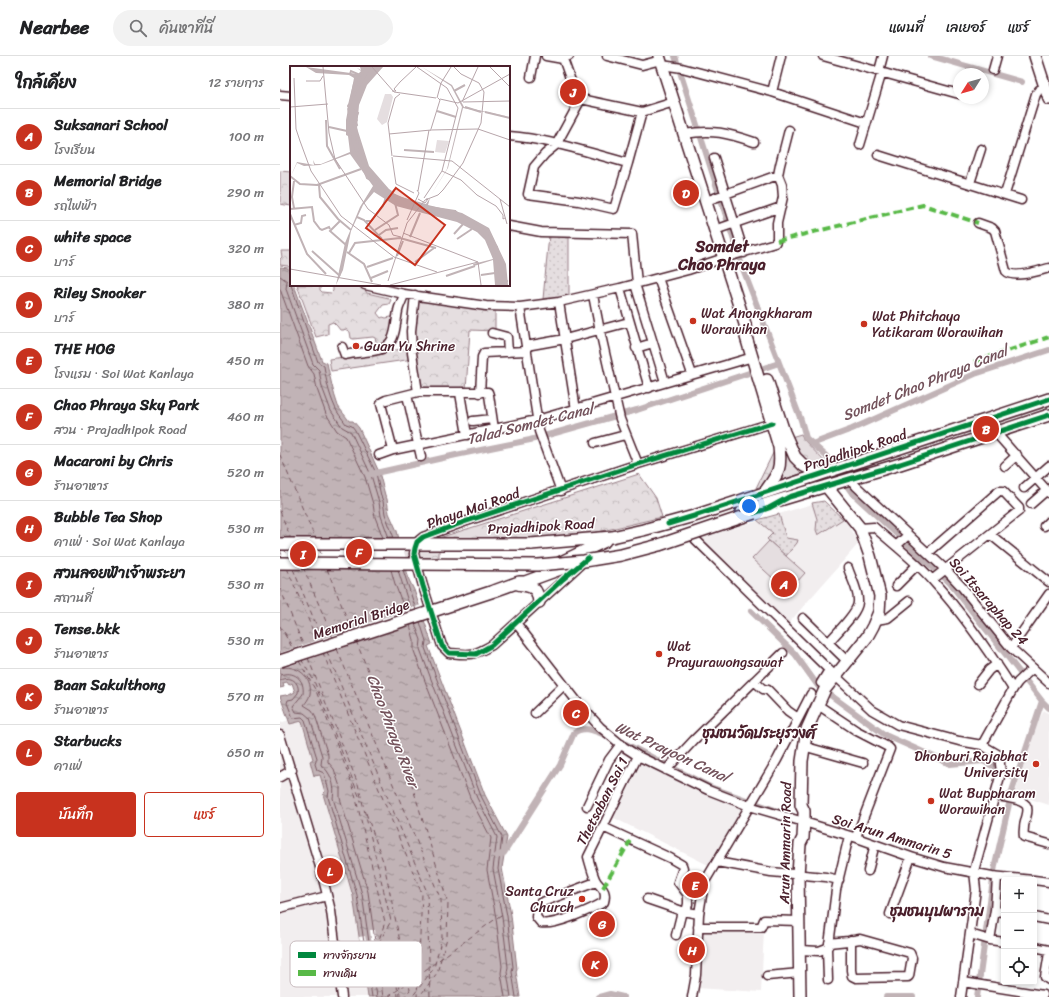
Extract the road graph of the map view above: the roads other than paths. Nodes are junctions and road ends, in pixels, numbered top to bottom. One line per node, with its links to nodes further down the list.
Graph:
1 (534, 56): 13 (street)
2 (546, 56): 9 (street)
3 (607, 56): 10 (street)
4 (781, 56): 14 (street)
5 (824, 56): 12 (street)
6 (883, 56): 12 (street)
7 (997, 56): 11 (street)
8 (1035, 56): 16 (main road)
9 (565, 57): 19 (street)
10 (663, 62): 14 (street); 20 (main road)
11 (993, 70)
12 (880, 72): 15 (street); 22 (street)
13 (531, 77)
14 (772, 92): 22 (street)
15 (953, 92)
16 (1048, 93): 35 (street)
17 (280, 95): 18 (street)
18 (290, 96)
19 (581, 99): 21 (street); 27 (street)
20 (674, 102): 21 (street); 24 (main road)
21 (642, 112): 32 (street)
22 (866, 123): 28 (street)
23 (789, 130): 33 (street)
24 (688, 133): 26 (street); 37 (main road)
25 (510, 136): 27 (street)
26 (754, 142)
27 (556, 144): 32 (street); 32 (street)
28 (860, 145)
29 (981, 149): 34 (street)
30 (878, 155): 34 (street)
31 (714, 158): 36 (street)
32 (628, 163)
33 (778, 176): 36 (street); 39 (street)
34 (970, 183): 35 (street)
35 (1005, 194): 38 (street)
36 (724, 195): 37 (street); 41 (street)
37 (710, 200): 43 (main road)
38 (1021, 200)
39 (781, 207): 41 (street); 44 (street)
40 (978, 223): 45 (street)
41 (734, 224): 43 (street); 44 (street)
42 (510, 226): 47 (street)
43 (719, 229): 44 (main road)
44 (736, 255): 46 (street); 56 (main road)
45 (1049, 268)
46 (658, 278): 47 (street); 67 (street)
47 (636, 284): 49 (street); 60 (street)
48 (369, 286): 50 (street)
49 (620, 288): 52 (street); 55 (street)
50 (404, 294): 51 (street); 61 (street)
51 (415, 295): 54 (street); 70 (street)
52 (593, 295): 53 (street); 57 (street)
53 (559, 302): 54 (street); 59 (street)
54 (520, 306): 63 (street)
55 (629, 322): 57 (street); 62 (street)
56 (745, 324): 65 (main road); 66 (main road)
57 (600, 331): 59 (street); 74 (street)
58 (492, 333): 64 (street)
59 (565, 339): 63 (street); 76 (street)
60 (653, 343): 62 (street); 68 (street)
61 (342, 347)
62 (636, 348): 69 (street)
63 (526, 349): 64 (street); 79 (street)
64 (508, 352): 72 (street)
65 (753, 357): 66 (main road); 67 (street)
66 (759, 367): 81 (main road)
67 (692, 374): 68 (street)
68 (665, 382): 69 (street)
69 (649, 388): 74 (street)
70 (418, 392): 71 (street); 73 (street)
71 (460, 393): 72 (street); 84 (street)
72 (480, 393): 78 (street)
73 (407, 395): 87 (street); 88 (street)
74 (615, 398): 76 (street); 85 (street)
75 (1049, 399): 95 (main road, Prajadhipok Road)
76 (576, 410): 79 (street)
77 (1048, 417): 83 (main road, Prajadhipok Road)
78 (492, 419): 80 (street); 82 (street)
79 (537, 420): 82 (street); 100 (street)
80 (473, 421)
81 (777, 421): 92 (street, Phaya Mai Road); 95 (main road); 102 (main road)
82 (494, 429): 84 (street)
83 (996, 432): 90 (street); 97 (main road, Prajadhipok Road)
84 (467, 435): 87 (street)
85 (626, 435): 86 (street); 92 (street)
86 (595, 443)
87 (419, 445): 88 (street); 91 (street)
88 (392, 450): 89 (street)
89 (379, 454)
90 (1017, 455): 93 (street); 96 (street)
91 (421, 457)
92 (638, 464): 100 (street, Phaya Mai Road)
93 (1005, 466)
94 (1049, 466): 96 (street)
95 (825, 473): 102 (main road, Prajadhipok Road)
96 (1036, 477): 99 (street); 101 (street)
97 (844, 480): 98 (main road, Prajadhipok Road); 109 (street)
98 (826, 486): 103 (main road, Prajadhipok Road); 105 (main road, Arun Ammarin Road)
99 (1024, 488)
100 (561, 491): 126 (street, Phaya Mai Road)
101 (1048, 491): 104 (street)
102 (764, 493): 107 (main road, Prajadhipok Road)
103 (789, 497): 112 (main road, Prajadhipok Road); 113 (main road, Prajadhipok Road, bridge)
104 (1031, 504)
105 (860, 528): 109 (street); 125 (main road, Arun Ammarin Road)
106 (991, 535): 111 (street); 116 (street); 118 (street)
107 (612, 537): 110 (main road, Prajadhipok Road, bridge); 119 (main road, Prajadhipok Road)
108 (695, 539): 134 (street)
109 (902, 540): 111 (street, Soi Itsaraphap 24); 114 (street)
110 (280, 544)
111 (928, 553): 116 (street, Soi Itsaraphap 24)
112 (588, 558): 119 (main road, Prajadhipok Road); 123 (street, Phaya Mai Road)
113 (280, 563)
114 (917, 565): 117 (street); 120 (street)
115 (848, 568): 127 (street)
116 (944, 571): 117 (street); 128 (street, Soi Itsaraphap 24)
117 (934, 579): 132 (street)
118 (1049, 582)
119 (517, 583): 123 (main road); 130 (main road, Memorial Bridge, bridge)
120 (896, 586)
121 (1049, 594): 128 (street)
122 (909, 601): 125 (street)
123 (539, 602): 126 (street, Phaya Mai Road)
124 (802, 618): 127 (street)
125 (876, 620): 131 (main road, Arun Ammarin Road)
126 (516, 623): 138 (street, Soi Arun Ammarin 5)
127 (828, 642): 131 (street)
128 (1011, 648): 133 (street, Soi Itsaraphap 24)
129 (783, 653): 135 (street)
130 (280, 661)
131 (848, 662): 134 (main road, Arun Ammarin Road)
132 (997, 664): 137 (street); 139 (street)
133 (1030, 671): 136 (street, Soi Itsaraphap 24); 139 (street)
134 (832, 673): 140 (main road, Arun Ammarin Road); 146 (street)
135 (754, 681): 143 (street); 151 (street)
136 (1049, 683)
137 (978, 684)
138 (564, 685): 142 (street); 145 (street, Soi Arun Ammarin 5)
139 (1015, 686): 146 (street)
140 (821, 693): 147 (main road, Arun Ammarin Road); 158 (street)
141 (811, 694): 143 (street)
142 (535, 713)
143 (798, 718): 155 (street)
144 (280, 735): 150 (street)
145 (620, 744): 148 (street, Soi Arun Ammarin 5); 154 (street)
146 (982, 745): 153 (street)
147 (803, 746): 149 (street); 156 (main road, Arun Ammarin Road)
148 (638, 756): 151 (street, Soi Arun Ammarin 5); 157 (street, Thetsaban Sai 1)
149 (863, 762)
150 (292, 770): 152 (street); 172 (street)
151 (666, 770): 155 (street, Soi Arun Ammarin 5)
152 (280, 777)
153 (995, 796): 160 (street); 164 (street)
154 (587, 806)
155 (749, 806): 156 (street, Soi Arun Ammarin 5); 162 (street)
156 (800, 817): 158 (street, Soi Arun Ammarin 5); 165 (main road, Arun Ammarin Road)
157 (603, 827): 170 (street, Thetsaban Sai 1); 176 (street)
158 (852, 837): 159 (street, Soi Arun Ammarin 5); 168 (street)
159 (875, 844): 161 (street, Soi Arun Ammarin 5); 163 (street)
160 (1049, 844)
161 (911, 857): 164 (street, Soi Arun Ammarin 5); 179 (street)
162 (717, 862): 165 (street); 178 (street)
163 (868, 871)
164 (974, 872): 166 (street, Soi Arun Ammarin 5); 184 (street)
165 (798, 875): 168 (street); 182 (main road, Arun Ammarin Road)
166 (995, 876): 167 (street, Soi Arun Ammarin 5); 175 (street)
167 (1004, 877)
168 (839, 880): 190 (street)
169 (1037, 880): 171 (street, Soi Arun Ammarin 5)
170 (596, 882): 170 (street)
171 (1049, 882)
172 (327, 896): 174 (street); 188 (street)
173 (647, 899): 176 (street)
174 (280, 908)
175 (995, 910): 177 (street); 186 (street)
176 (684, 911): 178 (street); 185 (street)
177 (1001, 912)
178 (698, 914): 183 (street)
179 (890, 914)
180 (1037, 918): 181 (street)
181 (1049, 920)
182 (799, 921): 183 (street); 192 (main road, Arun Ammarin Road)
183 (698, 927): 202 (street)
184 (970, 934): 186 (street); 198 (street)
185 (676, 935)
186 (986, 939): 189 (street)
187 (851, 940): 187 (street); 190 (street)
188 (335, 941)
189 (1001, 942)
190 (828, 946): 192 (street); 196 (street)
191 (1037, 948): 193 (street)
192 (800, 950): 194 (main road, Arun Ammarin Road)
193 (1049, 951): 197 (street)
194 (800, 973): 195 (street); 203 (main road, Arun Ammarin Road)
195 (767, 976)
196 (828, 980)
197 (1049, 980)
198 (963, 982): 200 (street); 204 (street)
199 (341, 987): 201 (street)
200 (1043, 995)
201 (342, 997)
202 (692, 997)
203 (800, 997)
204 (961, 997)

